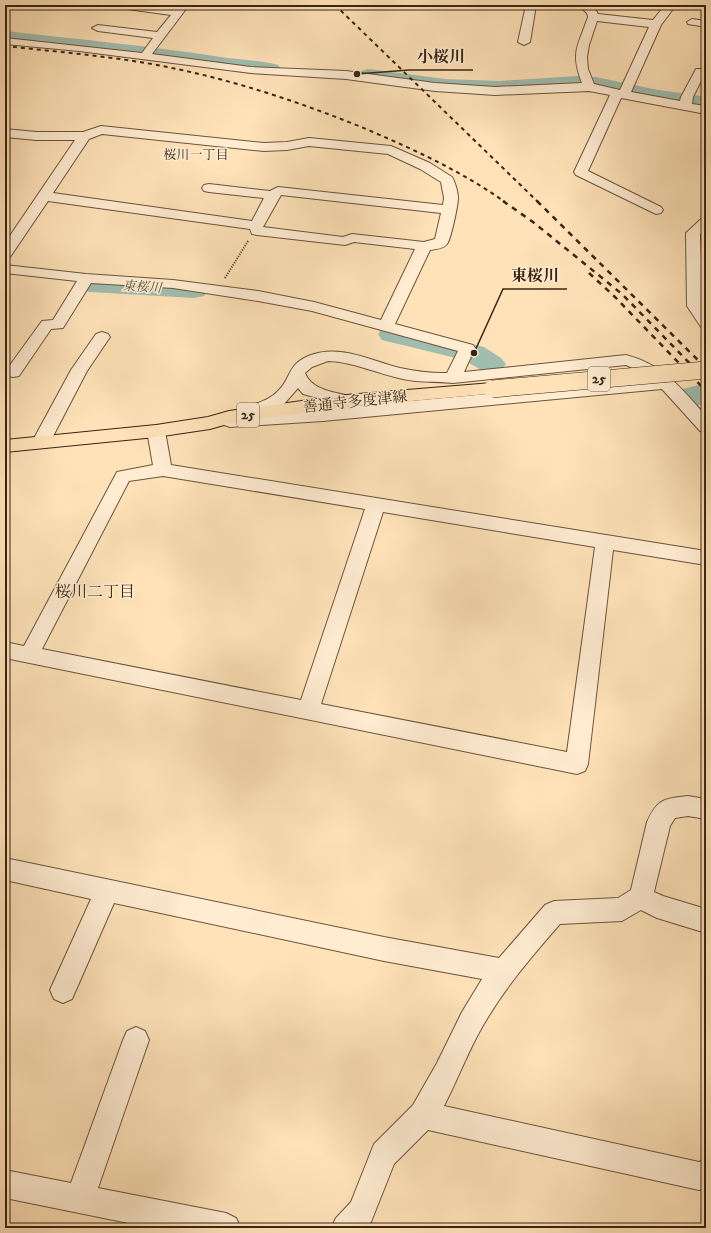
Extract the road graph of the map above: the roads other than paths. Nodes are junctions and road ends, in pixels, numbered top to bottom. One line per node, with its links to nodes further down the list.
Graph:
1 (531, 5): 13 (street)
2 (582, 5): 6 (street)
3 (671, 5): 8 (street)
4 (127, 6): 5 (street)
5 (181, 9): 11 (street)
6 (595, 11): 8 (street); 16 (street)
7 (692, 22): 9 (street)
8 (656, 24): 17 (street)
9 (706, 24)
10 (98, 28): 11 (street)
11 (160, 36): 14 (street)
12 (5, 41): 14 (street)
13 (524, 42)
14 (147, 53): 16 (street)
15 (700, 71): 18 (street)
16 (588, 84): 17 (street)
17 (624, 91): 18 (street); 26 (street)
18 (686, 102): 19 (street)
19 (706, 110)
20 (5, 133): 21 (street)
21 (84, 136): 24 (street); 25 (street)
22 (209, 188): 23 (street)
23 (273, 194): 25 (street); 28 (street)
24 (44, 196): 28 (street); 30 (street)
25 (449, 210): 29 (street)
26 (656, 210)
27 (706, 222): 33 (street)
28 (257, 228): 29 (street)
29 (424, 246): 34 (street)
30 (5, 254)
31 (5, 269): 32 (street)
32 (86, 278): 34 (street); 37 (street)
33 (706, 324)
34 (386, 327): 39 (street)
35 (102, 337): 46 (street)
36 (706, 370): 41 (main road, 善通寺多度津線 / 25, bridge)
37 (12, 372)
38 (297, 372): 39 (street); 41 (street); 42 (street)
39 (453, 378): 40 (street)
40 (667, 383): 43 (street); 44 (street)
41 (346, 401): 42 (main road, 善通寺多度津線 / 25)
42 (229, 417): 43 (main road, 善通寺多度津線 / 25)
43 (210, 423): 45 (main road, 善通寺多度津線 / 25)
44 (706, 427)
45 (156, 431): 46 (main road, 善通寺多度津線 / 25); 48 (street)
46 (41, 442): 47 (main road, 善通寺多度津線 / 25)
47 (5, 446)
48 (163, 470): 49 (street); 53 (street)
49 (376, 505): 50 (street); 54 (street)
50 (605, 542): 51 (street); 54 (street)
51 (706, 558)
52 (5, 650): 53 (street)
53 (29, 655): 54 (street)
54 (308, 711)
55 (706, 809): 58 (street)
56 (5, 869): 57 (street)
57 (107, 891): 60 (street); 61 (street)
58 (641, 897): 59 (street); 60 (street)
59 (706, 921)
60 (504, 971): 63 (street)
61 (63, 990)
62 (136, 1040): 66 (street)
63 (423, 1115): 64 (street); 68 (street)
64 (706, 1173)
65 (5, 1184): 66 (street)
66 (80, 1199): 67 (street)
67 (226, 1228)
68 (346, 1228)

